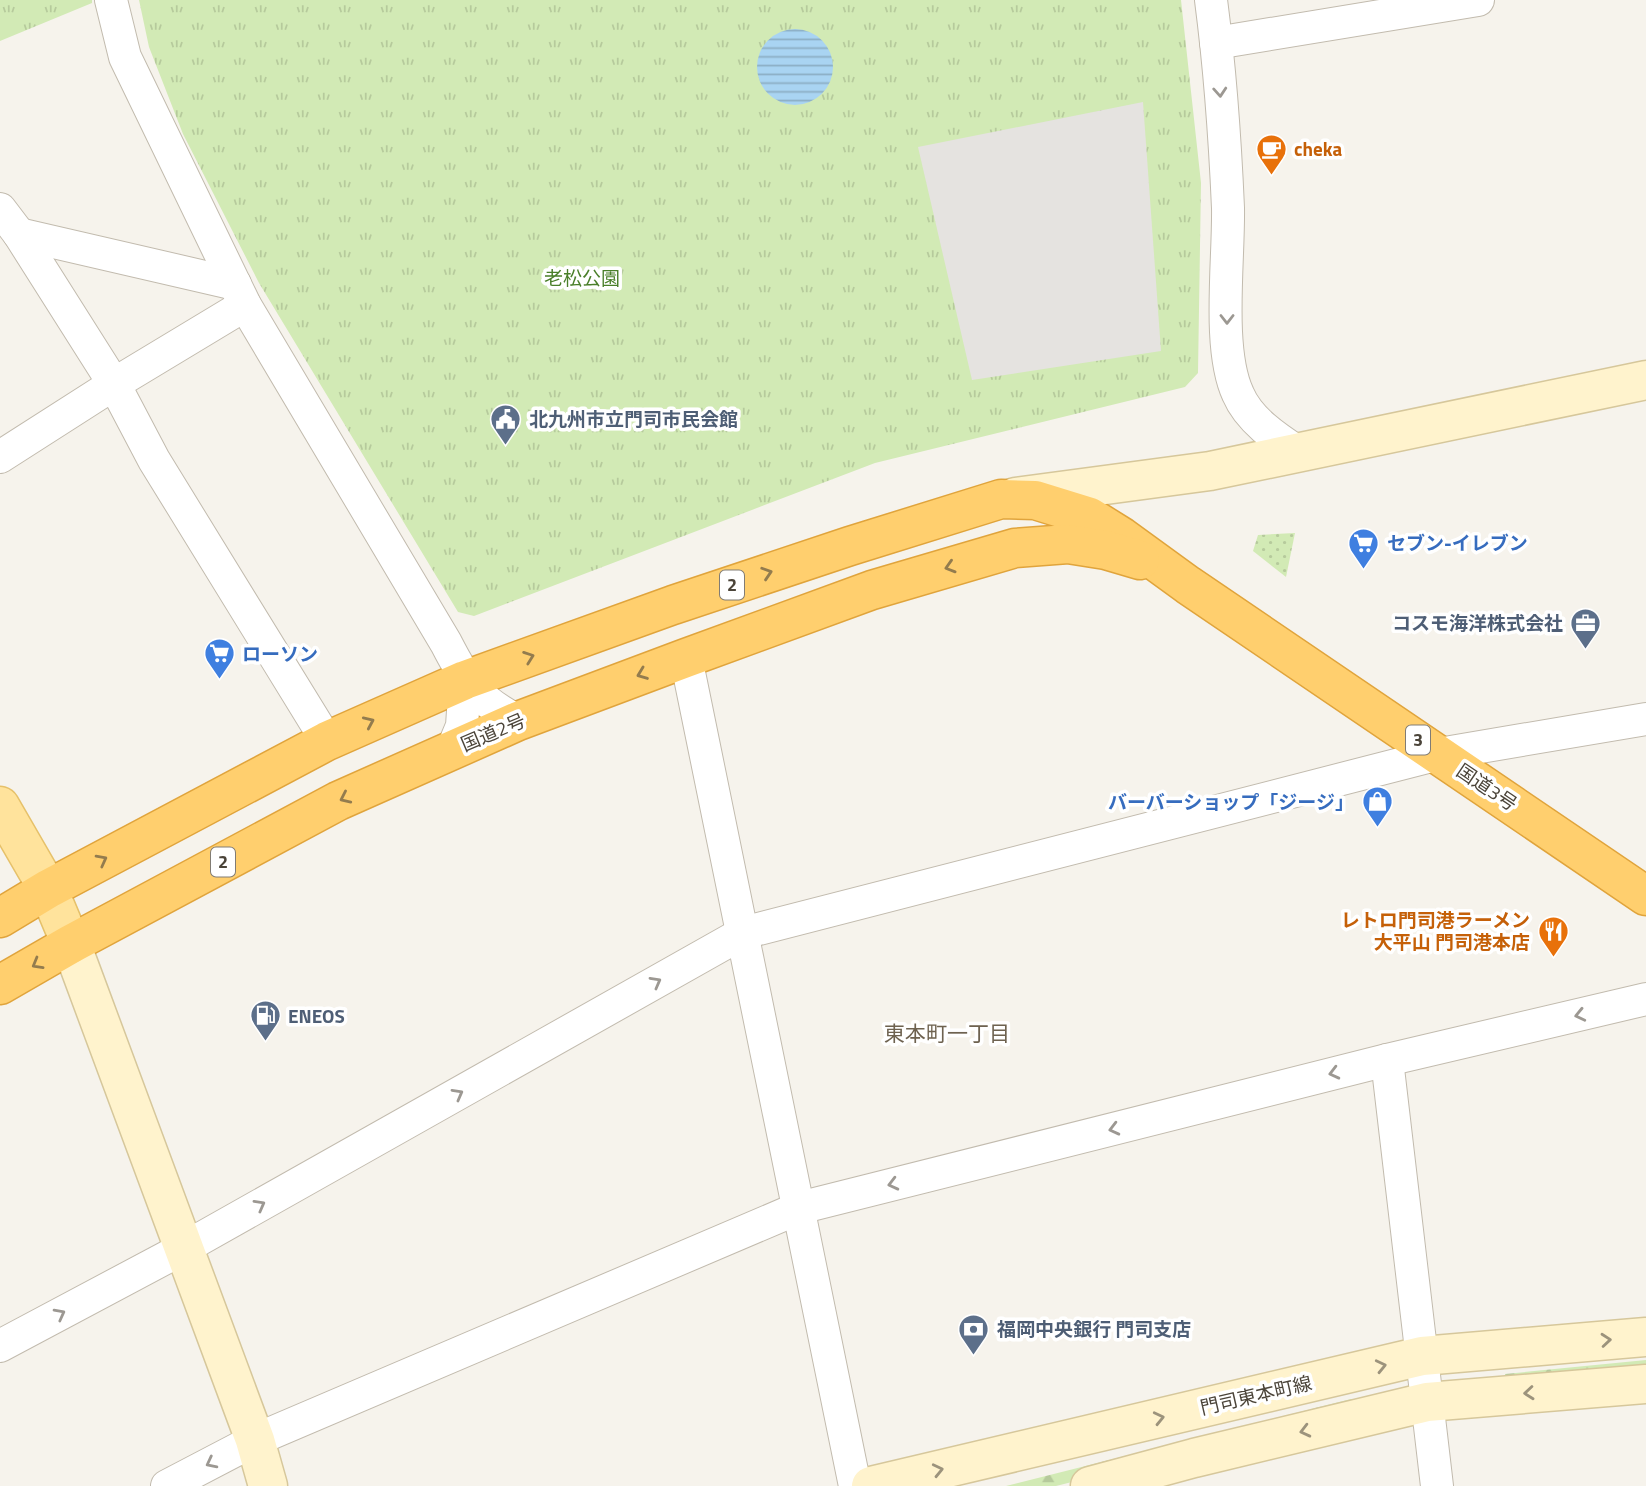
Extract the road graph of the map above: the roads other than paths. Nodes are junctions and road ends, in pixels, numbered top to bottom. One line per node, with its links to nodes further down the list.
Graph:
1 (111, 0): 7 (street)
2 (1211, 0): 4 (street)
3 (1478, 0): 4 (street)
4 (1216, 43): 10 (street, one-way to 10)
5 (0, 209): 6 (street)
6 (19, 234): 7 (street); 9 (street)
7 (240, 295): 9 (street); 18 (street)
8 (1646, 380): 10 (street)
9 (114, 384): 11 (street); 21 (street)
10 (1299, 453): 12 (street)
11 (0, 457)
12 (1210, 471): 13 (street); 14 (street)
13 (1001, 499): 14 (highway, 国道3号 / 3); 18 (highway, 2, one-way to 13)
14 (1090, 517): 15 (street); 16 (highway, 国道3号 / 3)
15 (1015, 548): 16 (highway, 国道3号 / 3); 17 (highway, 国道2号 / 2, one-way to 17)
16 (1188, 585): 23 (highway, 国道3号 / 3)
17 (686, 657): 20 (highway, 国道2号 / 2, one-way to 20); 28 (street)
18 (465, 680): 20 (street); 21 (highway, 2, one-way to 18); 22 (street)
19 (1646, 719): 23 (street)
20 (517, 721): 22 (highway, 国道2号 / 2)
21 (327, 741): 25 (highway, 2, one-way to 21)
22 (452, 750): 29 (highway, 国道2号 / 2, one-way to 29)
23 (1439, 754): 26 (highway, 国道3号 / 3); 28 (street)
24 (0, 806): 25 (main road)
25 (48, 888): 27 (highway, 2); 29 (main road)
26 (1646, 896)
27 (0, 918)
28 (743, 933): 33 (street); 34 (street, one-way to 28)
29 (71, 944): 30 (highway, 国道2号 / 2, one-way to 30); 34 (street)
30 (0, 985)
31 (1646, 999): 32 (street, one-way to 32)
32 (1387, 1060): 33 (street, one-way to 33); 37 (street)
33 (799, 1208): 40 (street); 43 (street)
34 (184, 1248): 36 (street, one-way to 34); 40 (street)
35 (1646, 1337): 37 (street, 門司東本町線, one-way to 35)
36 (0, 1346)
37 (1422, 1356): 39 (street); 44 (street, 門司東本町線, one-way to 37)
38 (1646, 1384): 39 (street, one-way to 39)
39 (1427, 1402): 45 (street, one-way to 45); 46 (street)
40 (255, 1440): 41 (street, one-way to 41); 42 (street)
41 (167, 1486)
42 (268, 1486)
43 (855, 1486)
44 (872, 1486)
45 (1090, 1486)
46 (1437, 1486)

